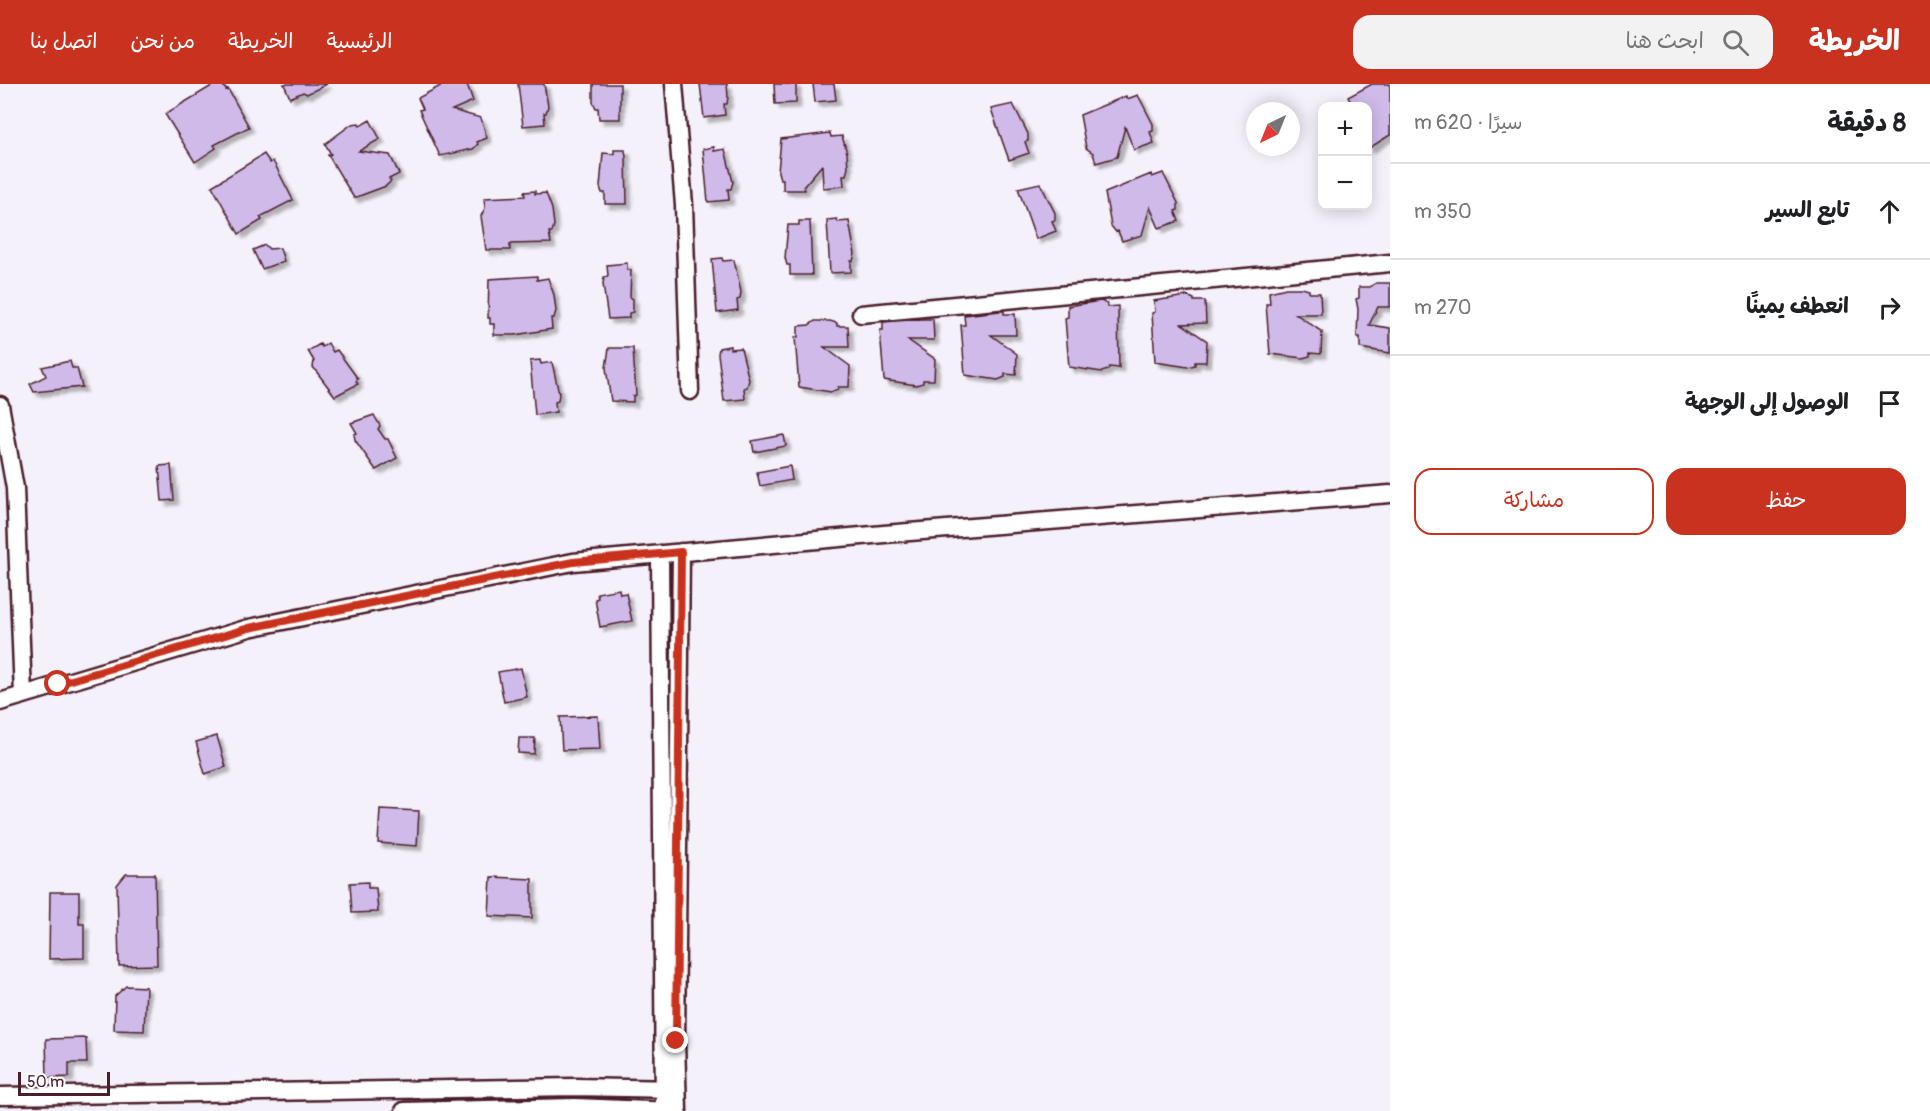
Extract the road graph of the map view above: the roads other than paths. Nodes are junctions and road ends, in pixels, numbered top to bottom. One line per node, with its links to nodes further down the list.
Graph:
1 (674, 84): 4 (street)
2 (1390, 263): 3 (street)
3 (861, 314)
4 (690, 391)
5 (0, 405): 9 (street)
6 (1390, 494): 7 (street)
7 (681, 552): 8 (street); 12 (street)
8 (660, 554): 9 (street); 12 (street)
9 (23, 695): 10 (street)
10 (0, 702)
11 (551, 1087): 12 (street); 13 (street); 14 (street)
12 (670, 1089): 16 (street); 17 (street)
13 (0, 1096)
14 (550, 1109): 15 (street); 16 (street)
15 (404, 1111)
16 (664, 1111): 17 (street)
17 (678, 1111)

